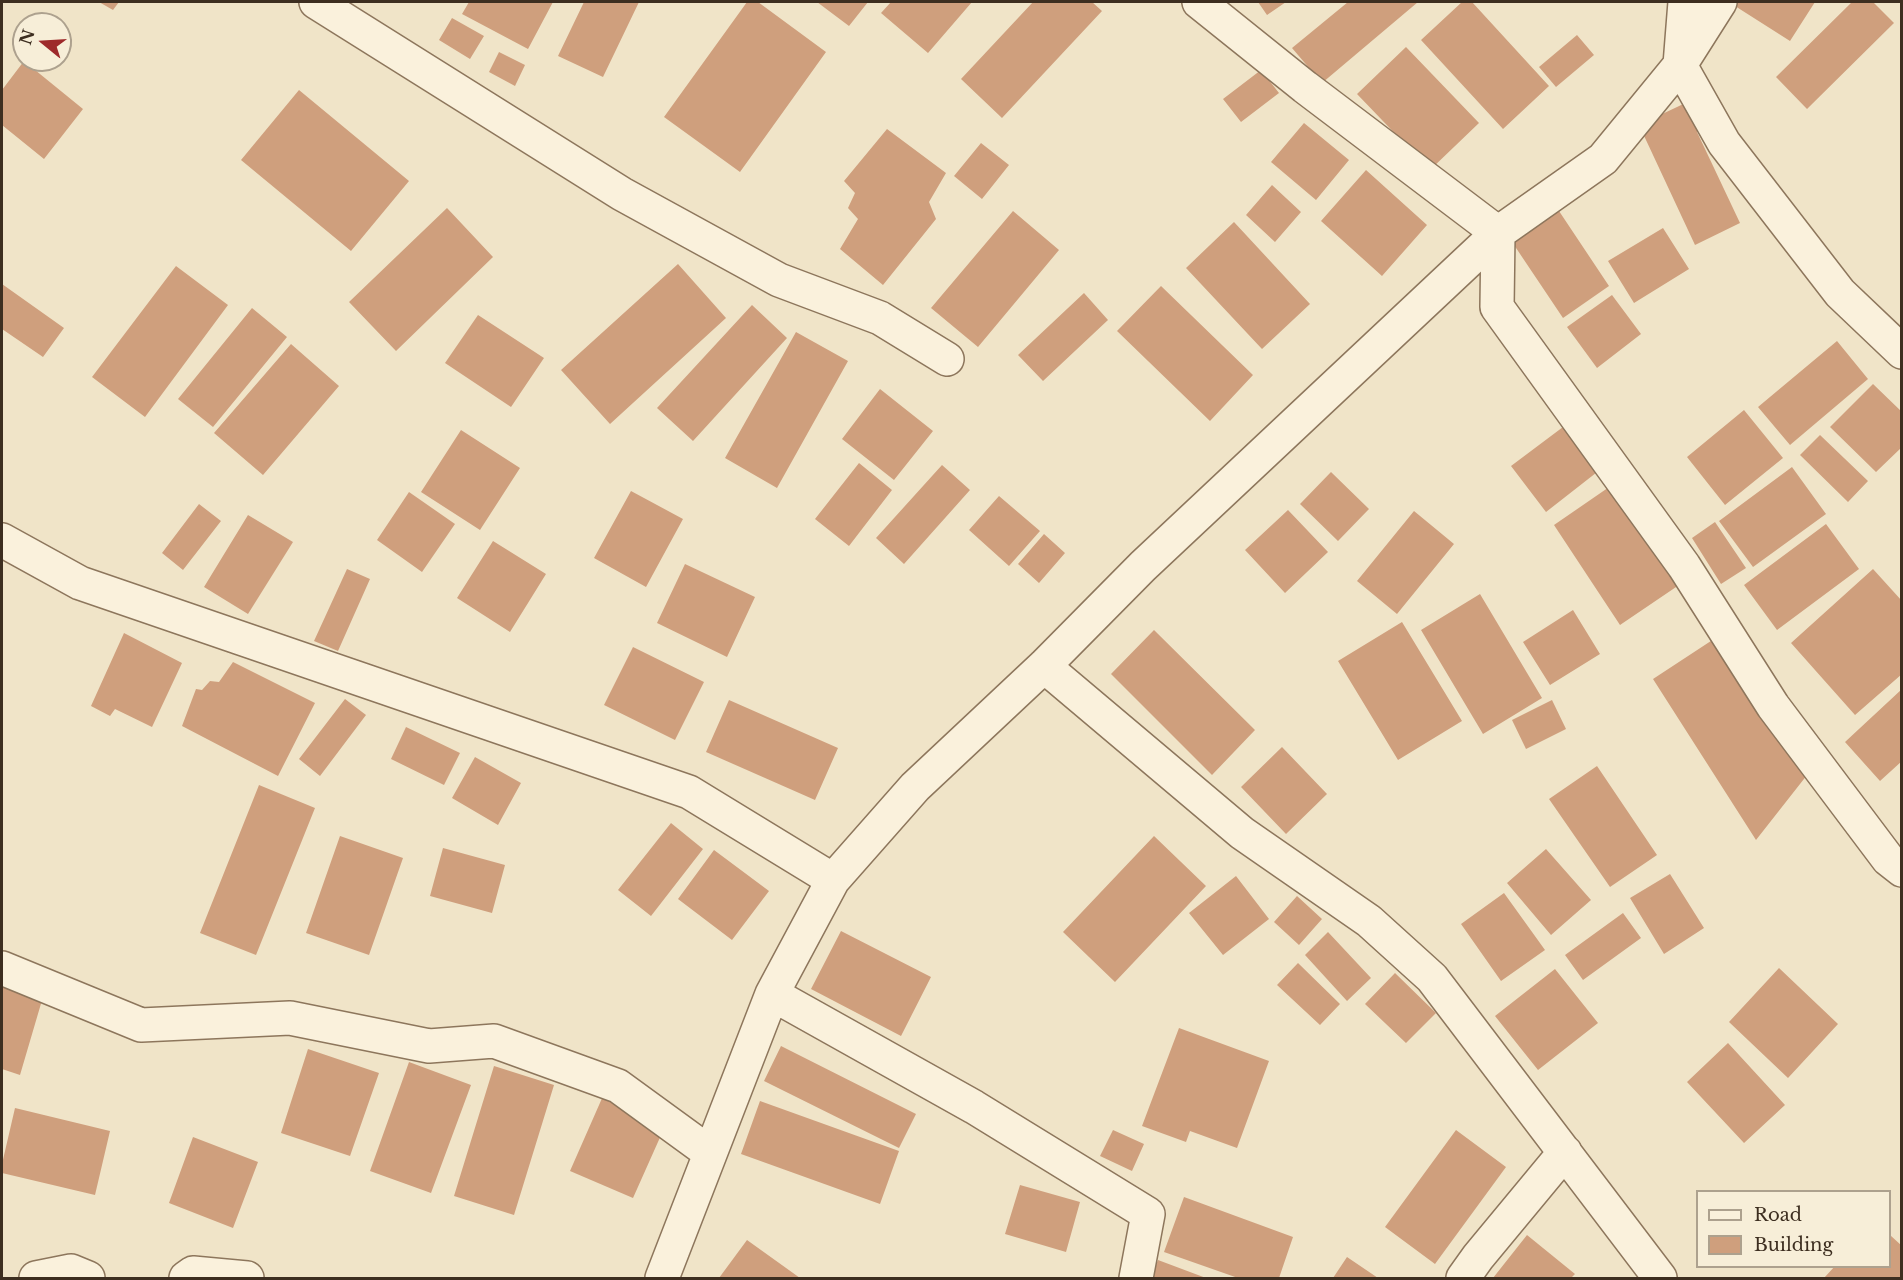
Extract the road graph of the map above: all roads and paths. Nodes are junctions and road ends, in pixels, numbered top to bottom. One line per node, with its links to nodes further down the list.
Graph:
1 (316, 2): 8 (street)
2 (1199, 2): 6 (street)
3 (1685, 2): 5 (street)
4 (1720, 2): 5 (street)
5 (1680, 65): 6 (street); 7 (street)
6 (1498, 233): 10 (street); 11 (street)
7 (1902, 352)
8 (947, 359)
9 (2, 540): 12 (street)
10 (1044, 666): 12 (street); 15 (street)
11 (1902, 870)
12 (833, 880): 14 (street)
13 (2, 968): 16 (street)
14 (772, 994): 16 (street); 22 (street)
15 (1565, 1152): 23 (street); 24 (street)
16 (710, 1153): 21 (street)
17 (36, 1278): 18 (street)
18 (88, 1278)
19 (186, 1278): 20 (street)
20 (247, 1278)
21 (662, 1278)
22 (1136, 1278)
23 (1463, 1278)
24 (1660, 1278)

